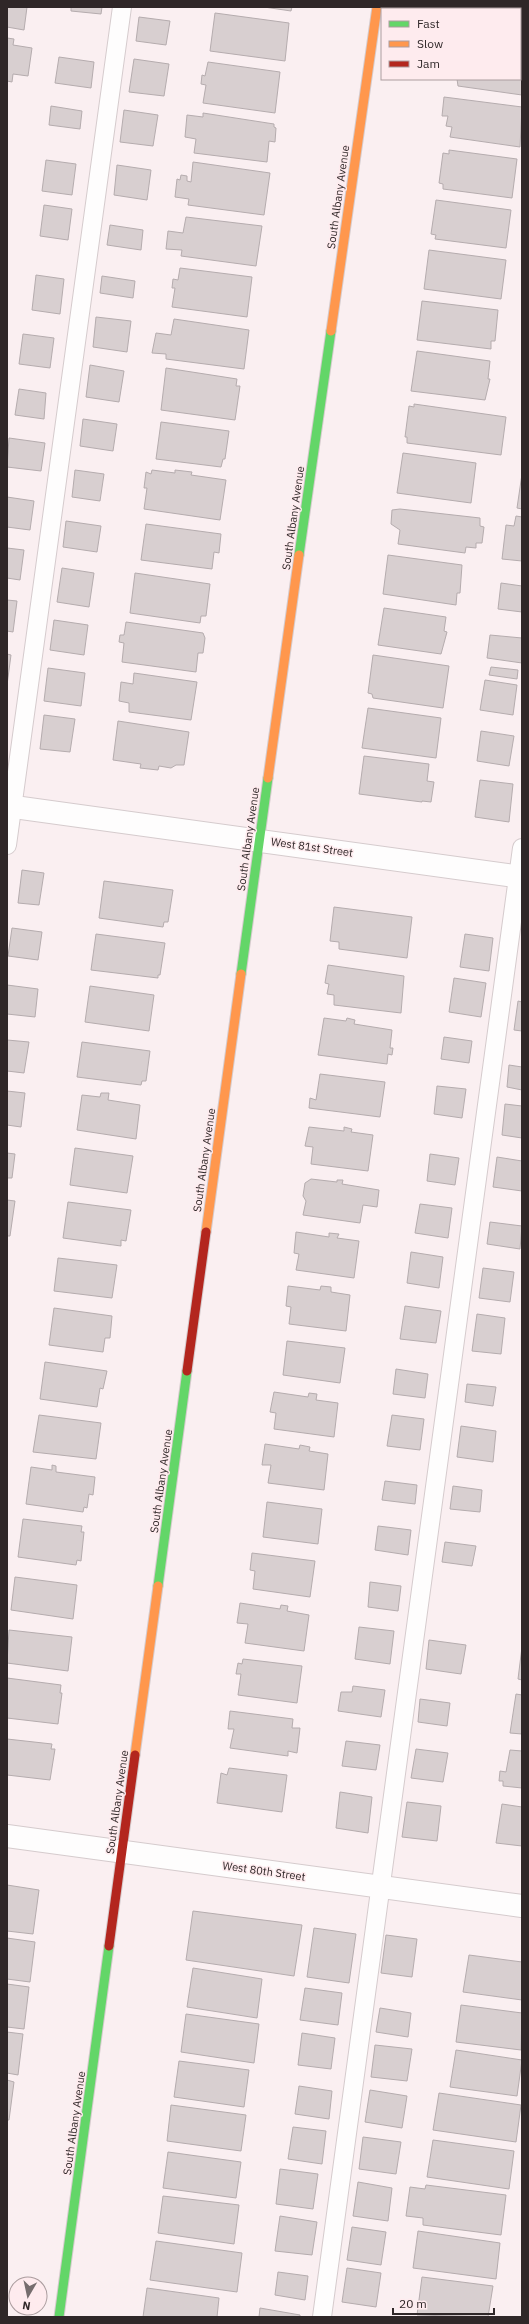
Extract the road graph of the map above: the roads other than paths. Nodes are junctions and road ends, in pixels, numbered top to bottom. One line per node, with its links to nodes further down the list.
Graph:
1 (122, 7): 3 (lane)
2 (377, 7): 4 (street, South Albany Avenue)
3 (10, 806): 4 (street, West 81st Street); 5 (lane)
4 (259, 840): 7 (street, West 81st Street); 9 (street, South Albany Avenue)
5 (7, 845)
6 (522, 848): 7 (lane)
7 (520, 877): 10 (lane)
8 (7, 1836): 9 (street, West 80th Street)
9 (123, 1851): 10 (street, West 80th Street); 12 (street, South Albany Avenue)
10 (379, 1887): 11 (street, West 80th Street); 13 (lane)
11 (522, 1906)
12 (59, 2317)
13 (322, 2317)

